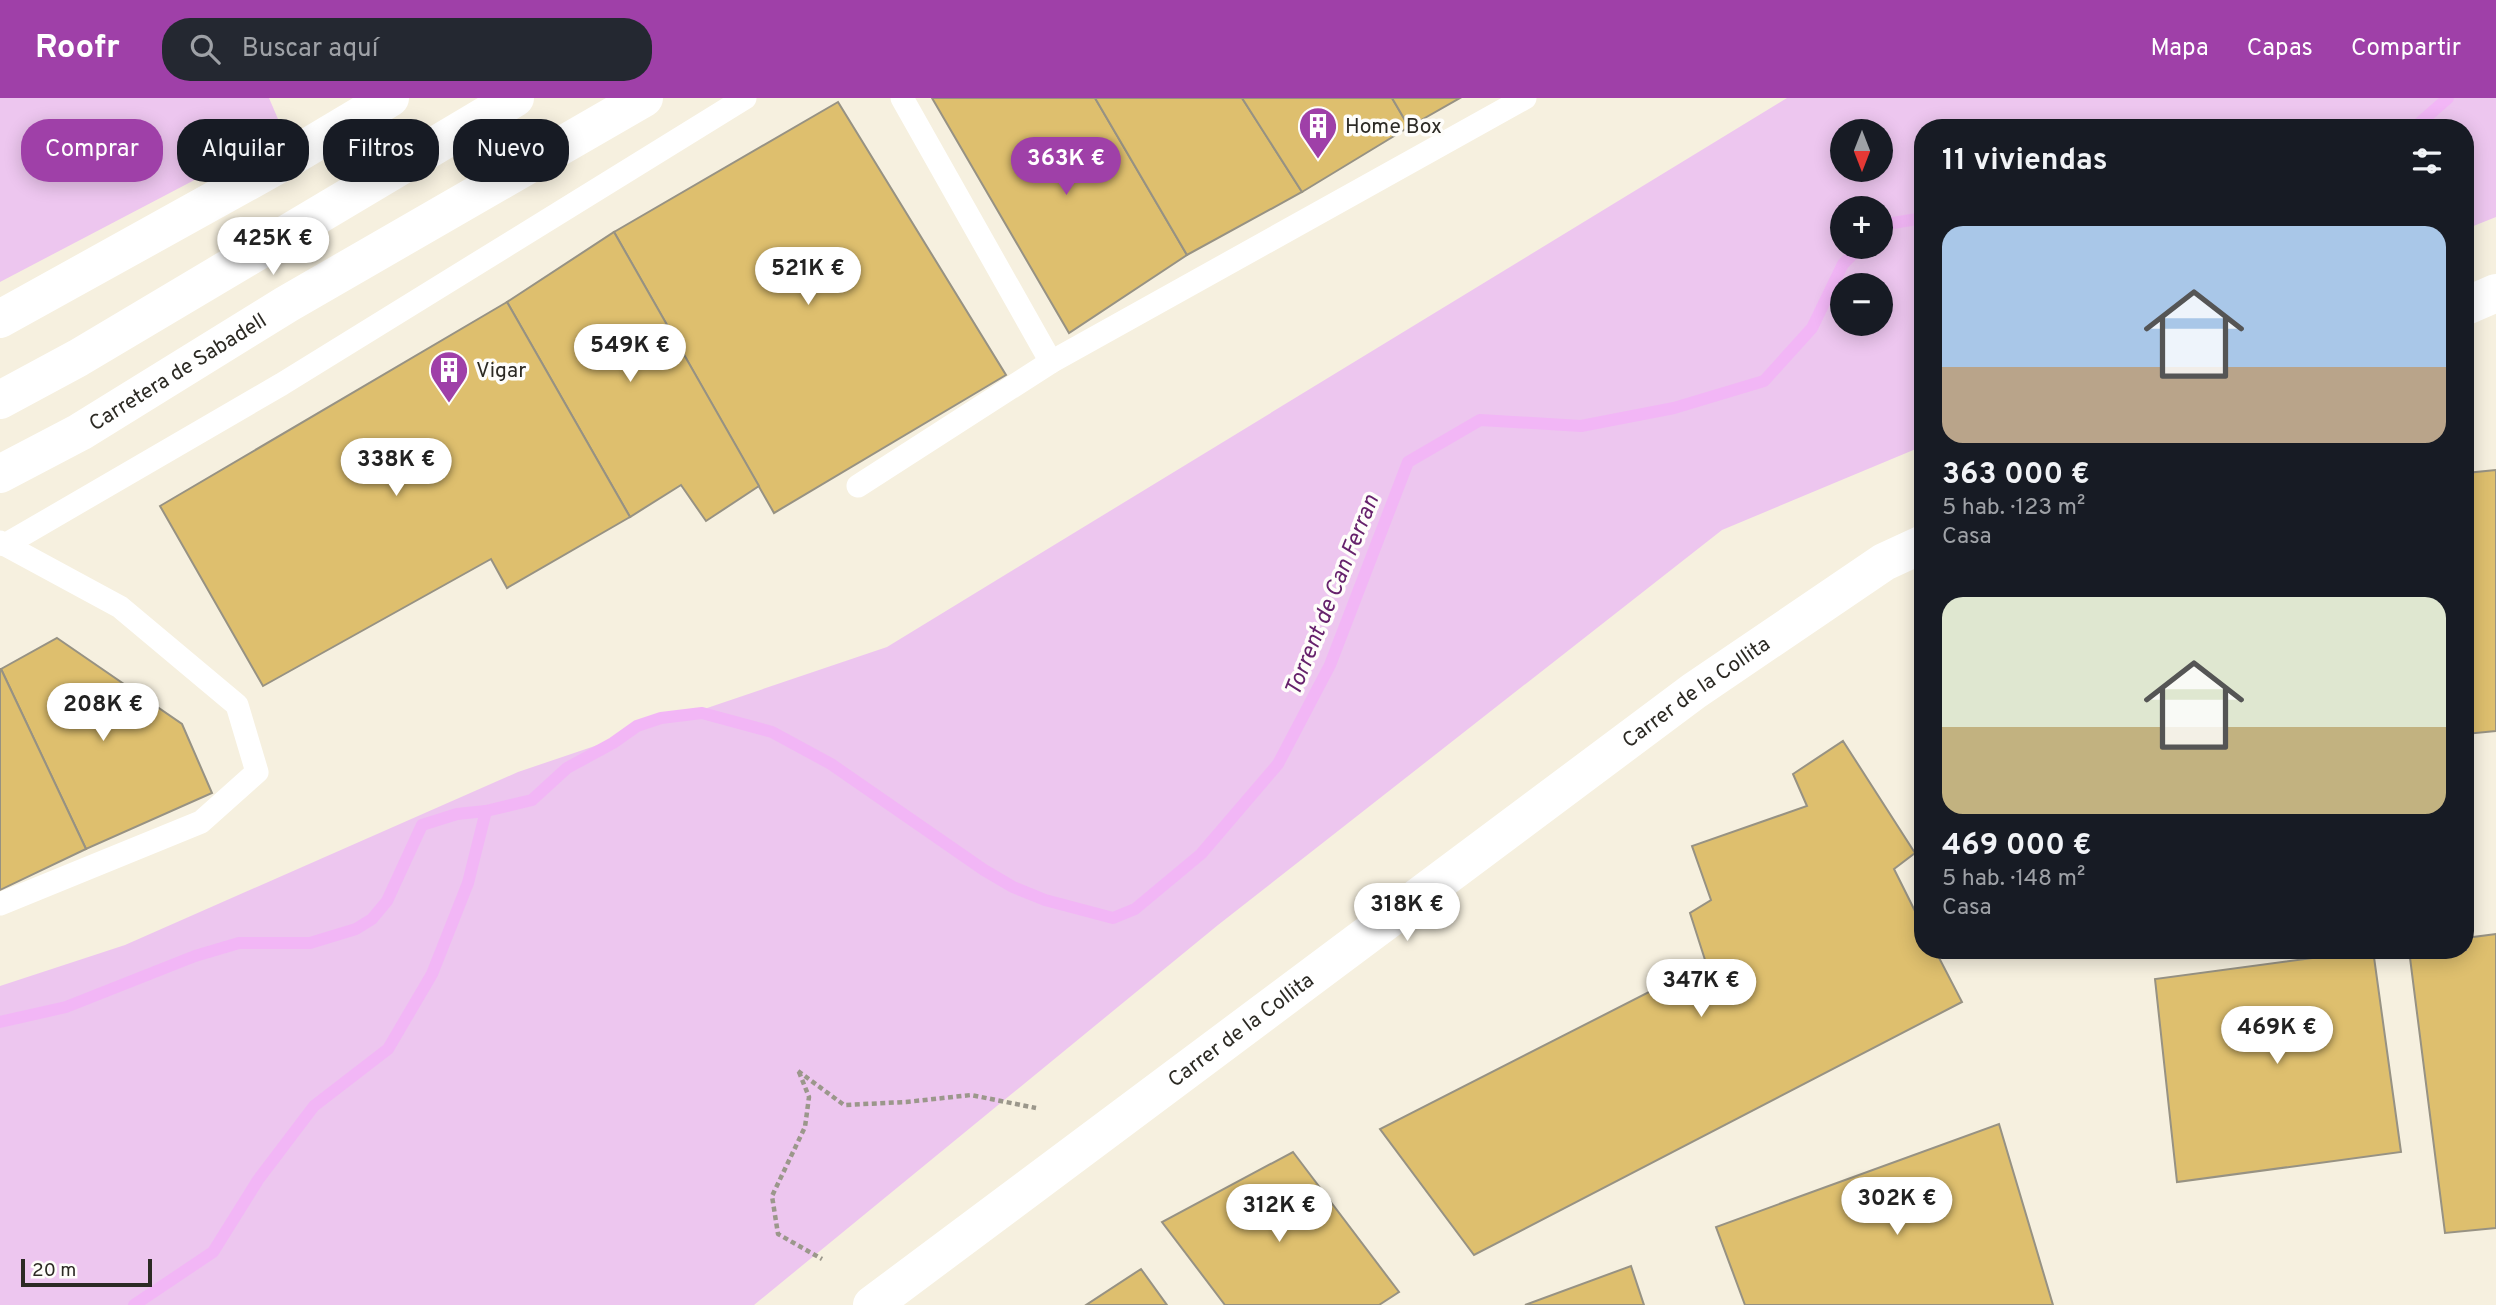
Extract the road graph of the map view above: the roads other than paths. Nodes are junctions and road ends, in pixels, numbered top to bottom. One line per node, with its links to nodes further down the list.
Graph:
1 (390, 98): 9 (street)
2 (515, 98): 11 (street)
3 (644, 98): 12 (street, Carretera de Sabadell)
4 (745, 98): 14 (lane)
5 (902, 98): 10 (lane)
6 (1525, 98): 10 (lane)
7 (2496, 293): 8 (street)
8 (2474, 303)
9 (0, 319)
10 (1051, 362): 13 (lane)
11 (0, 400)
12 (0, 474)
13 (858, 486)
14 (3, 544): 16 (lane)
15 (1914, 548): 17 (street, Carrer de la Collita)
16 (0, 904)
17 (872, 1305)

